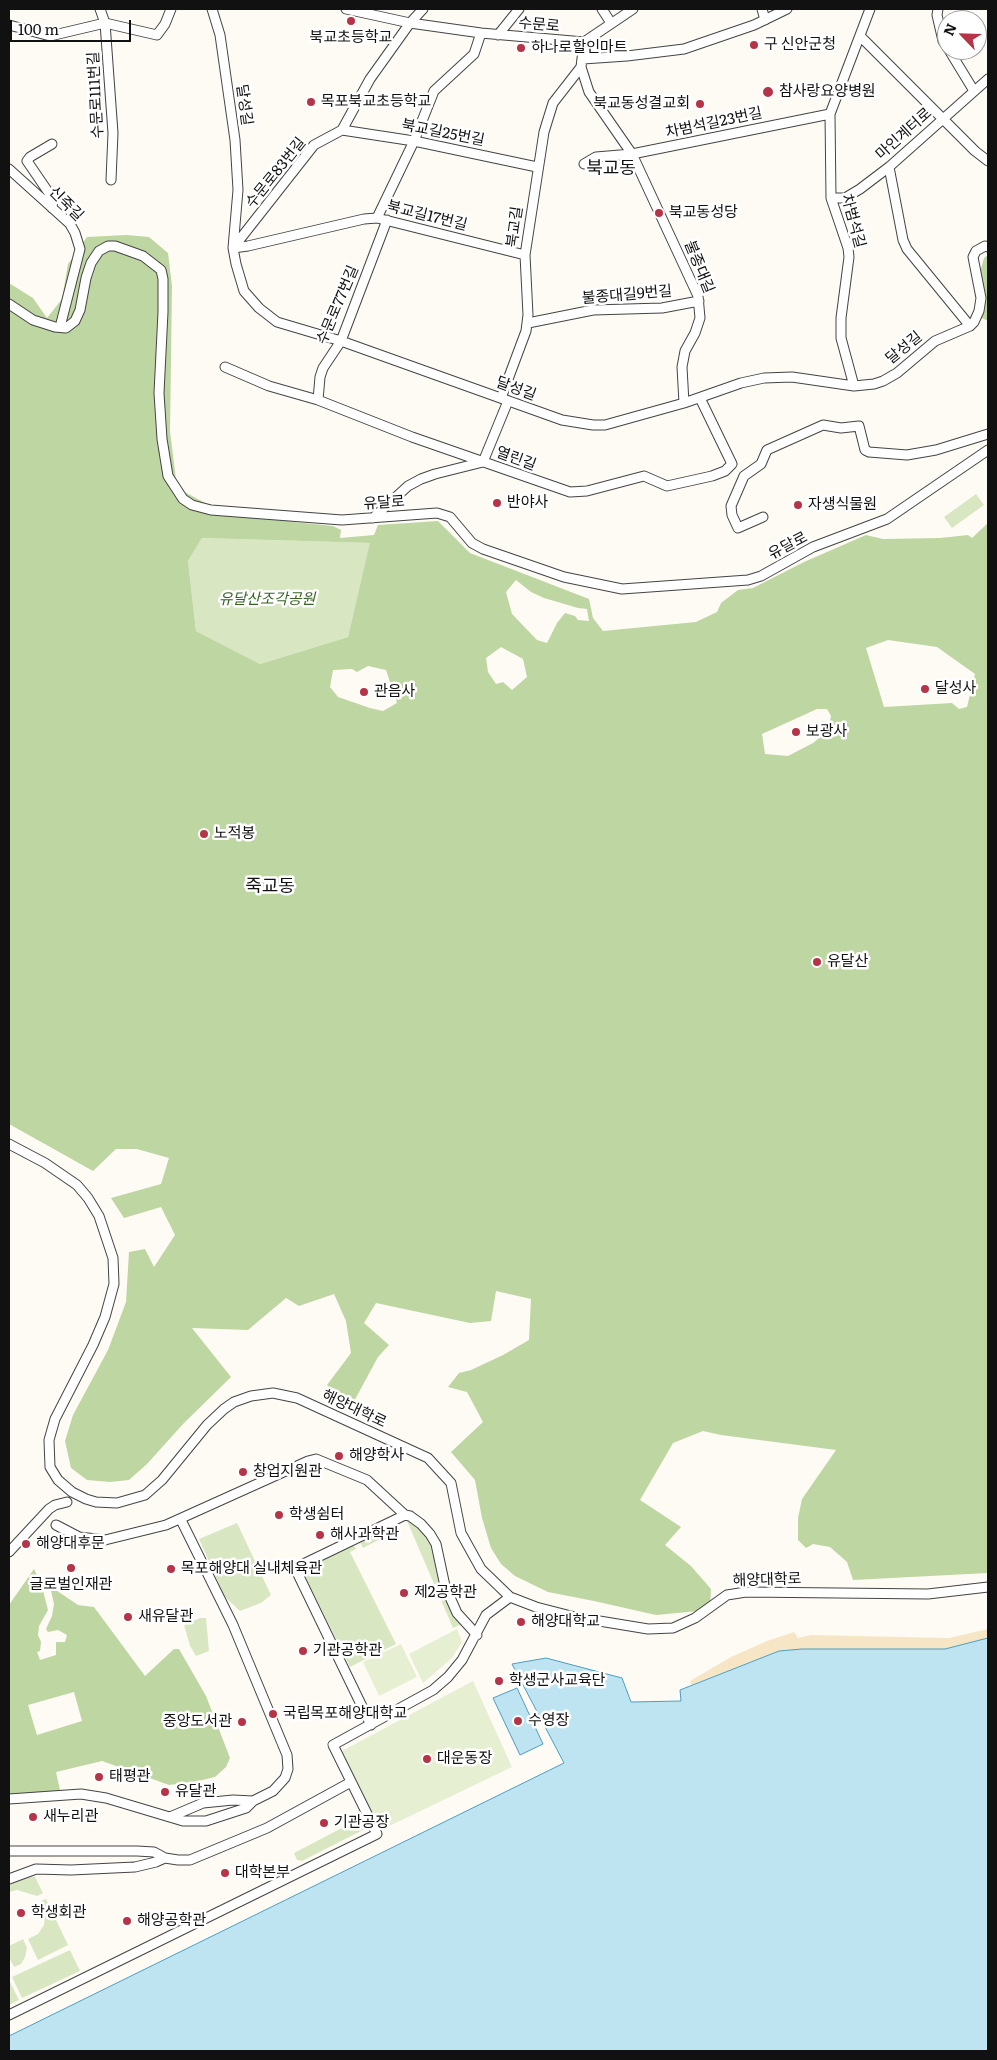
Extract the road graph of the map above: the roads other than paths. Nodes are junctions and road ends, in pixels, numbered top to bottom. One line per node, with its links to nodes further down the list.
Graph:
1 (100, 9): 16 (street, 수문로111번길)
2 (171, 9): 16 (street)
3 (212, 9): 44 (street, 달성길)
4 (346, 9): 13 (street, 수문로)
5 (375, 9): 13 (street)
6 (423, 9): 15 (street)
7 (519, 9): 20 (street)
8 (602, 9): 17 (street)
9 (633, 9): 17 (street)
10 (762, 9): 14 (street)
11 (788, 9): 14 (street)
12 (870, 9): 21 (street, 차범석길)
13 (384, 17): 15 (street, 수문로)
14 (765, 20): 24 (street)
15 (410, 22): 19 (street, 수문로); 29 (street)
16 (105, 23): 18 (street); 38 (street, 수문로111번길)
17 (611, 23): 22 (street)
18 (9, 24)
19 (480, 33): 20 (street, 수문로); 30 (street)
20 (498, 35): 22 (street, 수문로)
21 (860, 36): 27 (street, 차범석길); 28 (street)
22 (584, 42): 24 (street, 불종대길)
23 (955, 60): 26 (street)
24 (582, 63): 32 (street, 불종대길); 35 (street, 북교길)
25 (988, 79): 26 (street, 마인계터로)
26 (974, 91): 28 (street, 마인계터로)
27 (830, 114): 32 (street, 차범석길23번길); 39 (street, 차범석길)
28 (942, 118): 33 (street); 36 (street, 마인계터로)
29 (342, 130): 30 (street, 북교길25번길); 44 (street, 수문로83번길)
30 (414, 141): 35 (street, 북교길25번길); 41 (street)
31 (52, 144): 40 (street)
32 (632, 154): 34 (street, 차범석길23번길); 46 (street, 불종대길)
33 (988, 160)
34 (584, 164)
35 (537, 167): 45 (street, 북교길)
36 (889, 167): 39 (street, 마인계터로); 49 (street)
37 (9, 169): 40 (street, 신죽길)
38 (111, 180)
39 (831, 198): 53 (street, 차범석길)
40 (52, 208): 50 (street, 신죽길)
41 (377, 218): 42 (street, 북교길17번길); 44 (street, 북교길17번길)
42 (387, 220): 45 (street, 북교길17번길); 51 (street, 수문로77번길)
43 (988, 247): 49 (street)
44 (233, 248): 51 (street, 달성길)
45 (525, 255): 48 (street, 북교길)
46 (699, 301): 48 (street, 불종대길9번길); 57 (street, 불종대길)
47 (9, 304): 50 (street)
48 (528, 323): 56 (street, 북교길)
49 (970, 326): 53 (street, 달성길)
50 (60, 327): 62 (street, 유달로)
51 (341, 341): 55 (street, 수문로77번길); 56 (street, 달성길)
52 (225, 367): 55 (street, 열린길)
53 (854, 386): 54 (street, 달성길)
54 (700, 398): 57 (street, 달성길); 60 (street, 열린길)
55 (318, 400): 60 (street, 열린길)
56 (505, 400): 57 (street, 달성길); 60 (street, 북교길)
57 (684, 404)
58 (988, 434): 61 (street)
59 (988, 450): 62 (street, 유달로)
60 (483, 462): 62 (street)
61 (763, 517)
62 (373, 518)
63 (9, 1144): 70 (street, 해양대학로)
64 (67, 1502): 68 (street)
65 (405, 1515): 66 (street); 71 (street); 72 (street)
66 (181, 1520): 67 (street); 75 (street)
67 (56, 1525)
68 (9, 1552)
69 (988, 1587): 70 (street, 해양대학로)
70 (510, 1597): 71 (street)
71 (477, 1635): 72 (street)
72 (372, 1725): 73 (street)
73 (351, 1782): 78 (street); 80 (street)
74 (9, 1799): 76 (street)
75 (253, 1801): 76 (street); 76 (street)
76 (170, 1817)
77 (9, 1851): 78 (street)
78 (165, 1858): 79 (street)
79 (9, 1879)
80 (9, 2015)

